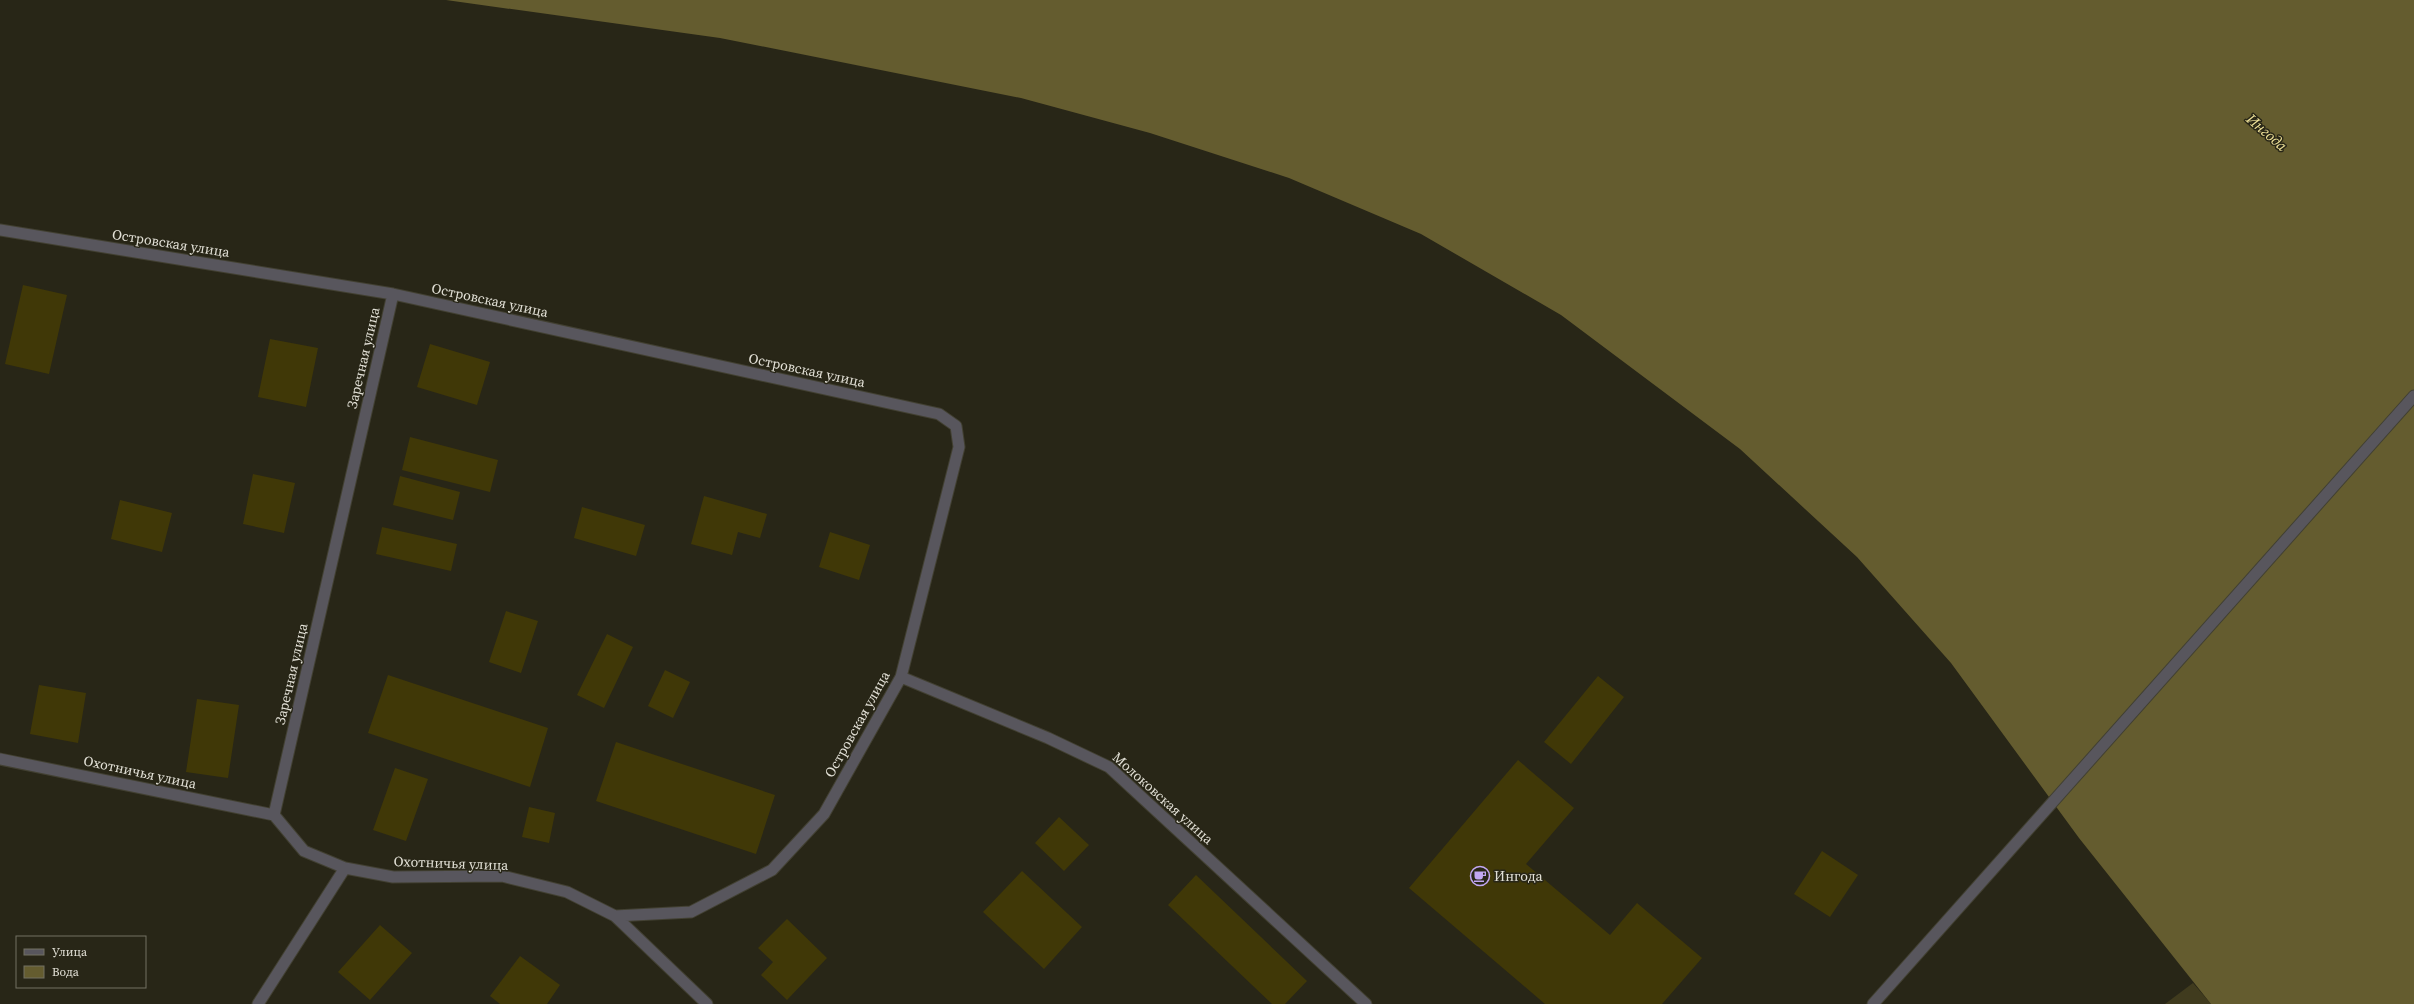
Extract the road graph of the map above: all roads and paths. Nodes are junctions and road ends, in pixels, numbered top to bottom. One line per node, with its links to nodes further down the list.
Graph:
1 (0, 230): 2 (street, Островская улица)
2 (392, 294): 4 (street, Островская улица); 6 (street, Заречная улица)
3 (2414, 396): 12 (street)
4 (901, 677): 8 (street, Островская улица); 11 (street, Молоковская улица)
5 (0, 759): 6 (street, Охотничья улица)
6 (274, 815): 7 (street)
7 (344, 868): 8 (street, Охотничья улица); 9 (street)
8 (615, 916): 10 (street, Охотничья улица)
9 (258, 1004)
10 (707, 1004)
11 (1366, 1004)
12 (1873, 1004)

